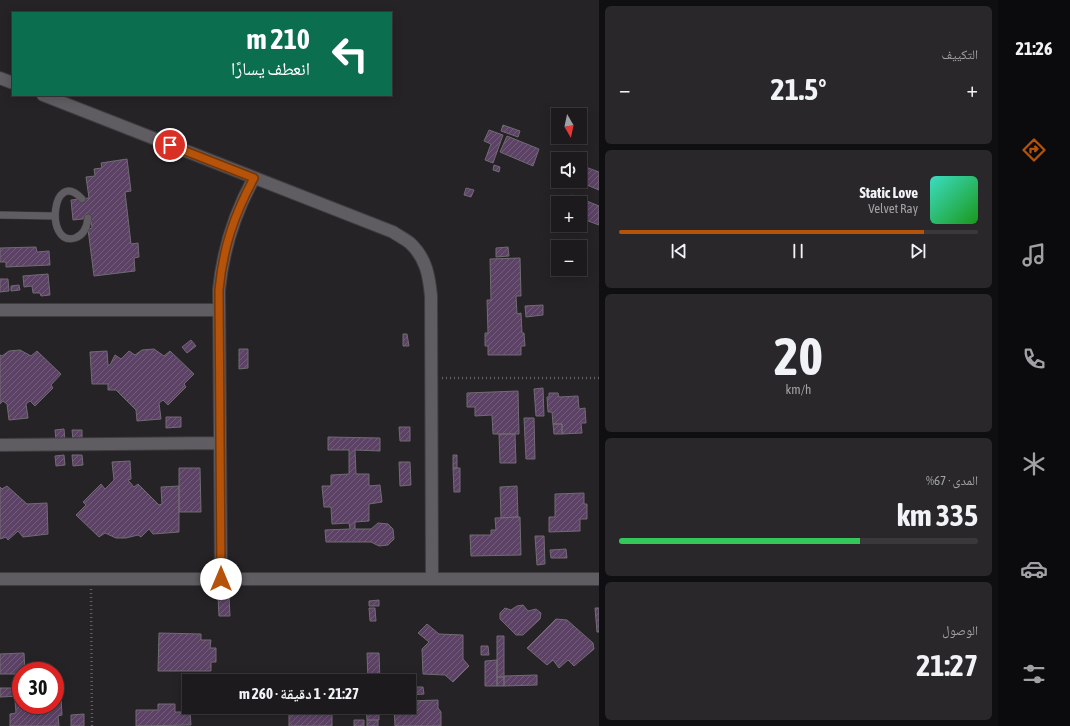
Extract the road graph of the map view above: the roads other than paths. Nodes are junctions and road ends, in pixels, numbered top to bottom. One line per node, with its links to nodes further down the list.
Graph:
1 (0, 78): 2 (street)
2 (12, 83)
3 (46, 96): 4 (street)
4 (254, 178): 10 (street); 15 (street)
5 (82, 198): 7 (lane)
6 (0, 215): 7 (lane)
7 (55, 216): 8 (lane)
8 (88, 218)
9 (0, 310): 10 (street)
10 (219, 310): 11 (street)
11 (220, 443): 12 (street); 14 (street)
12 (0, 445)
13 (0, 579): 14 (street)
14 (221, 579): 15 (street)
15 (432, 579): 16 (street)
16 (599, 579)

